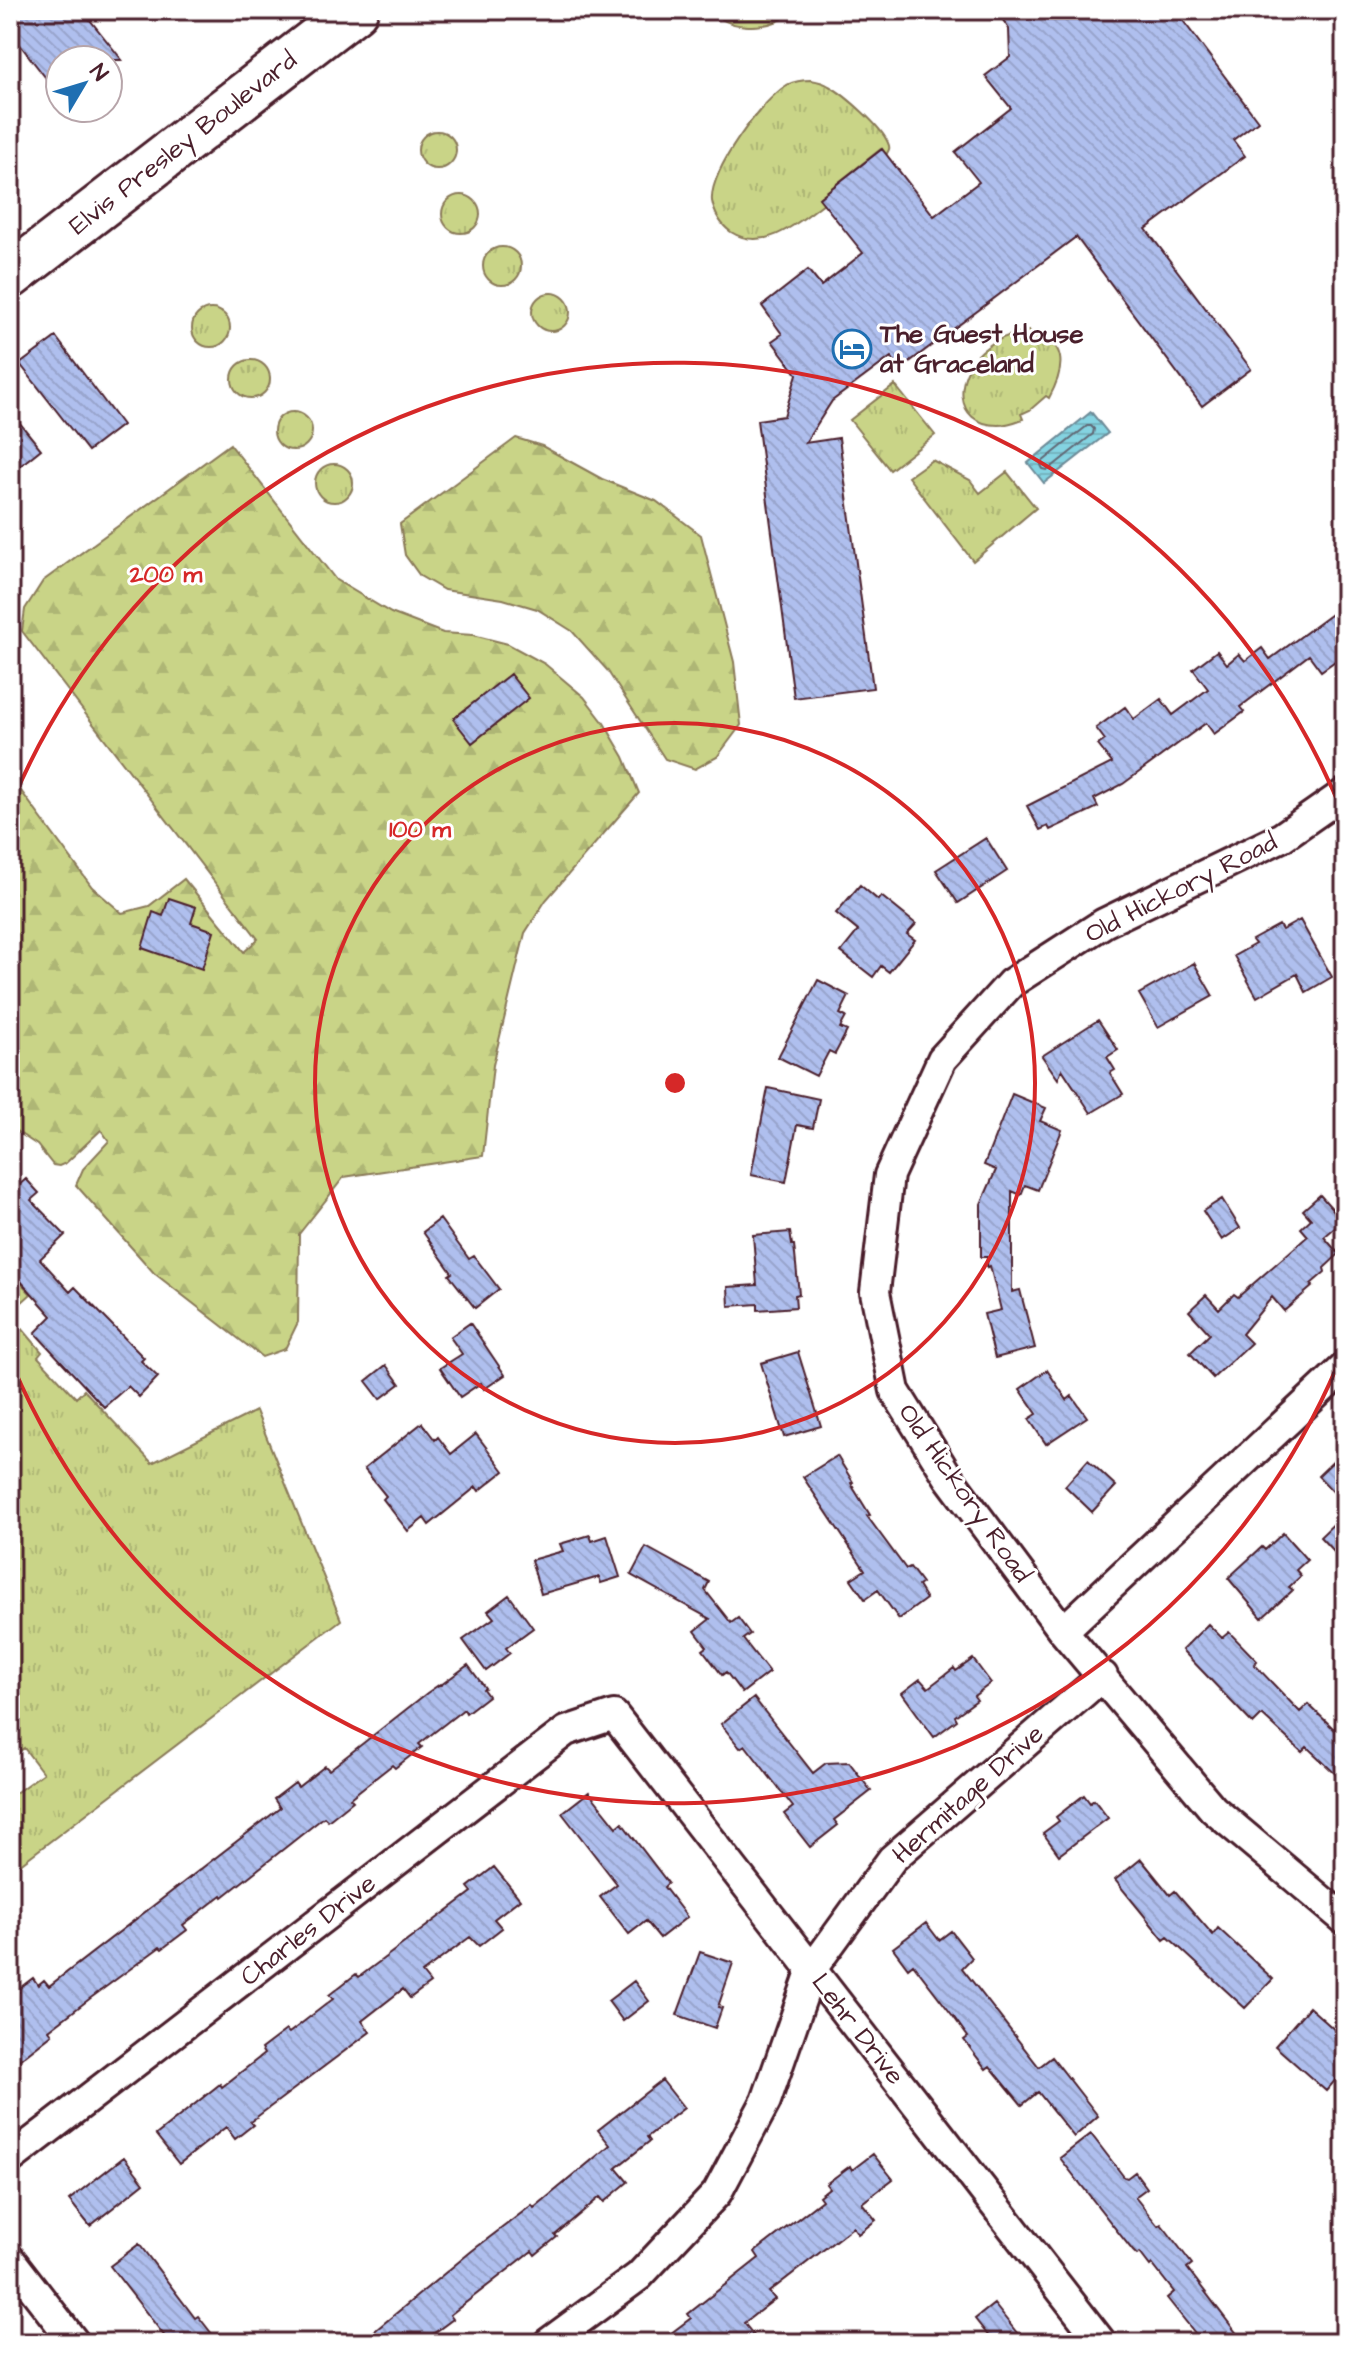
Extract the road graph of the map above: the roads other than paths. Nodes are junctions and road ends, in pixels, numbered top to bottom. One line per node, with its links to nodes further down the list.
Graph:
1 (355, 10): 2 (main road, Elvis Presley Boulevard)
2 (10, 276)
3 (1345, 793): 5 (street, Old Hickory Road)
4 (1345, 1367): 5 (street)
5 (1063, 1631): 6 (street, Old Hickory Road)
6 (1103, 1676): 8 (street, Old Hickory Road); 9 (street, Hermitage Drive)
7 (614, 1715): 9 (street, Lehr Drive); 10 (street, Charles Drive)
8 (1345, 1920)
9 (812, 1969): 13 (street, Hermitage Drive); 14 (street, Lehr Drive)
10 (10, 2159)
11 (10, 2259): 12 (street)
12 (75, 2343)
13 (548, 2343)
14 (1102, 2343)

